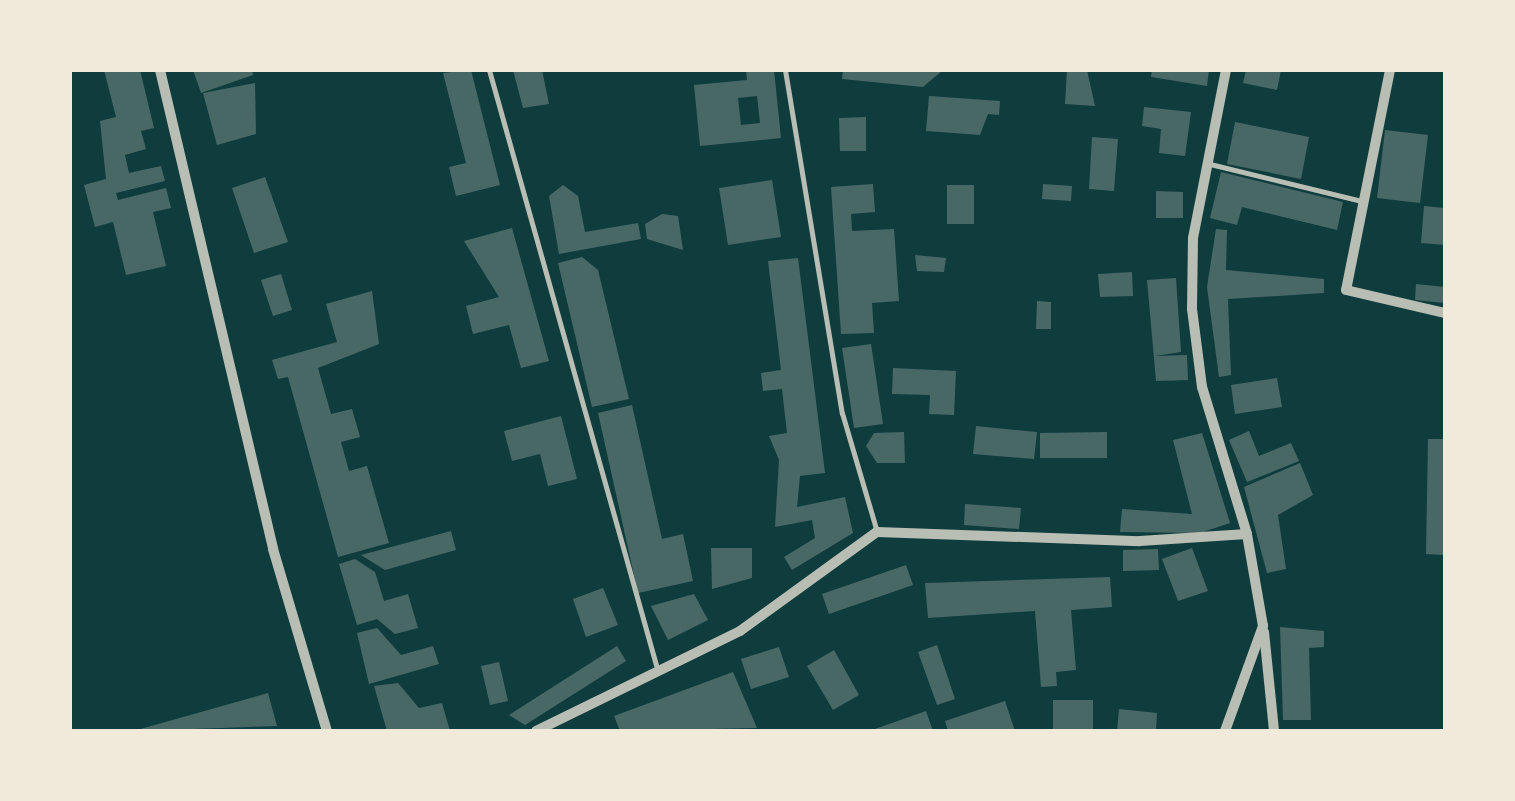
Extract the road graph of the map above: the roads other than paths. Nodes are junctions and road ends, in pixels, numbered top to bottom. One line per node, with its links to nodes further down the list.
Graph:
1 (160, 70): 13 (street)
2 (488, 70): 12 (lane)
3 (785, 70): 9 (lane)
4 (1226, 70): 6 (street)
5 (1390, 70): 7 (street)
6 (1208, 163): 7 (lane); 10 (street)
7 (1362, 202): 8 (street)
8 (1445, 313)
9 (877, 532): 10 (street); 12 (street)
10 (1247, 534): 11 (street)
11 (1263, 626): 15 (street); 16 (street)
12 (656, 665): 14 (street)
13 (328, 731)
14 (536, 731)
15 (1225, 731)
16 (1274, 731)

